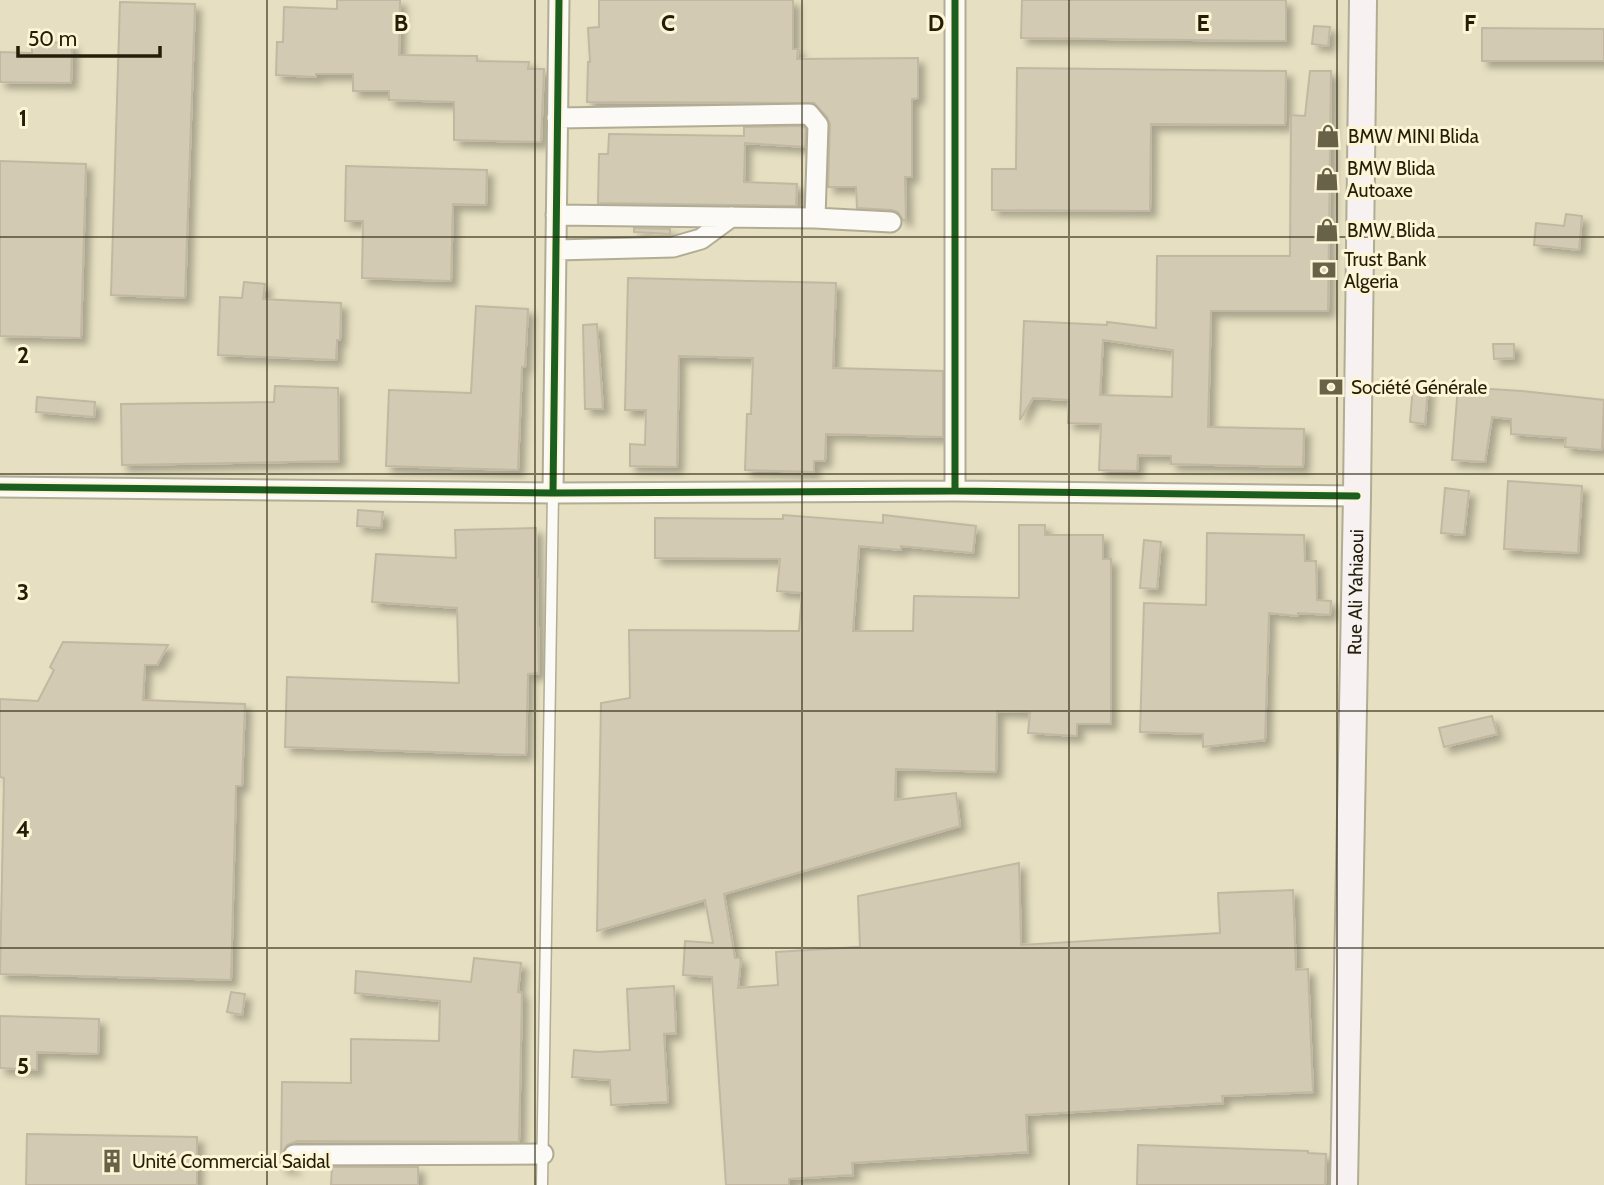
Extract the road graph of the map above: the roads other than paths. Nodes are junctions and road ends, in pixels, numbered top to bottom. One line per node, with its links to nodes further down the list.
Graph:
1 (559, 0): 4 (street)
2 (955, 0): 11 (street)
3 (1363, 0): 13 (main road, Rue Ali Yahiaoui)
4 (557, 118): 5 (street); 7 (street)
5 (556, 215): 6 (street); 9 (street)
6 (732, 217): 7 (street); 9 (street)
7 (815, 218): 8 (street)
8 (891, 222)
9 (556, 250): 12 (street)
10 (0, 487): 12 (street)
11 (955, 491): 12 (street); 13 (street)
12 (553, 493): 14 (lane)
13 (1357, 496): 17 (main road, Rue Ali Yahiaoui)
14 (543, 1154): 15 (street); 16 (lane)
15 (294, 1155)
16 (542, 1185)
17 (1344, 1185)

